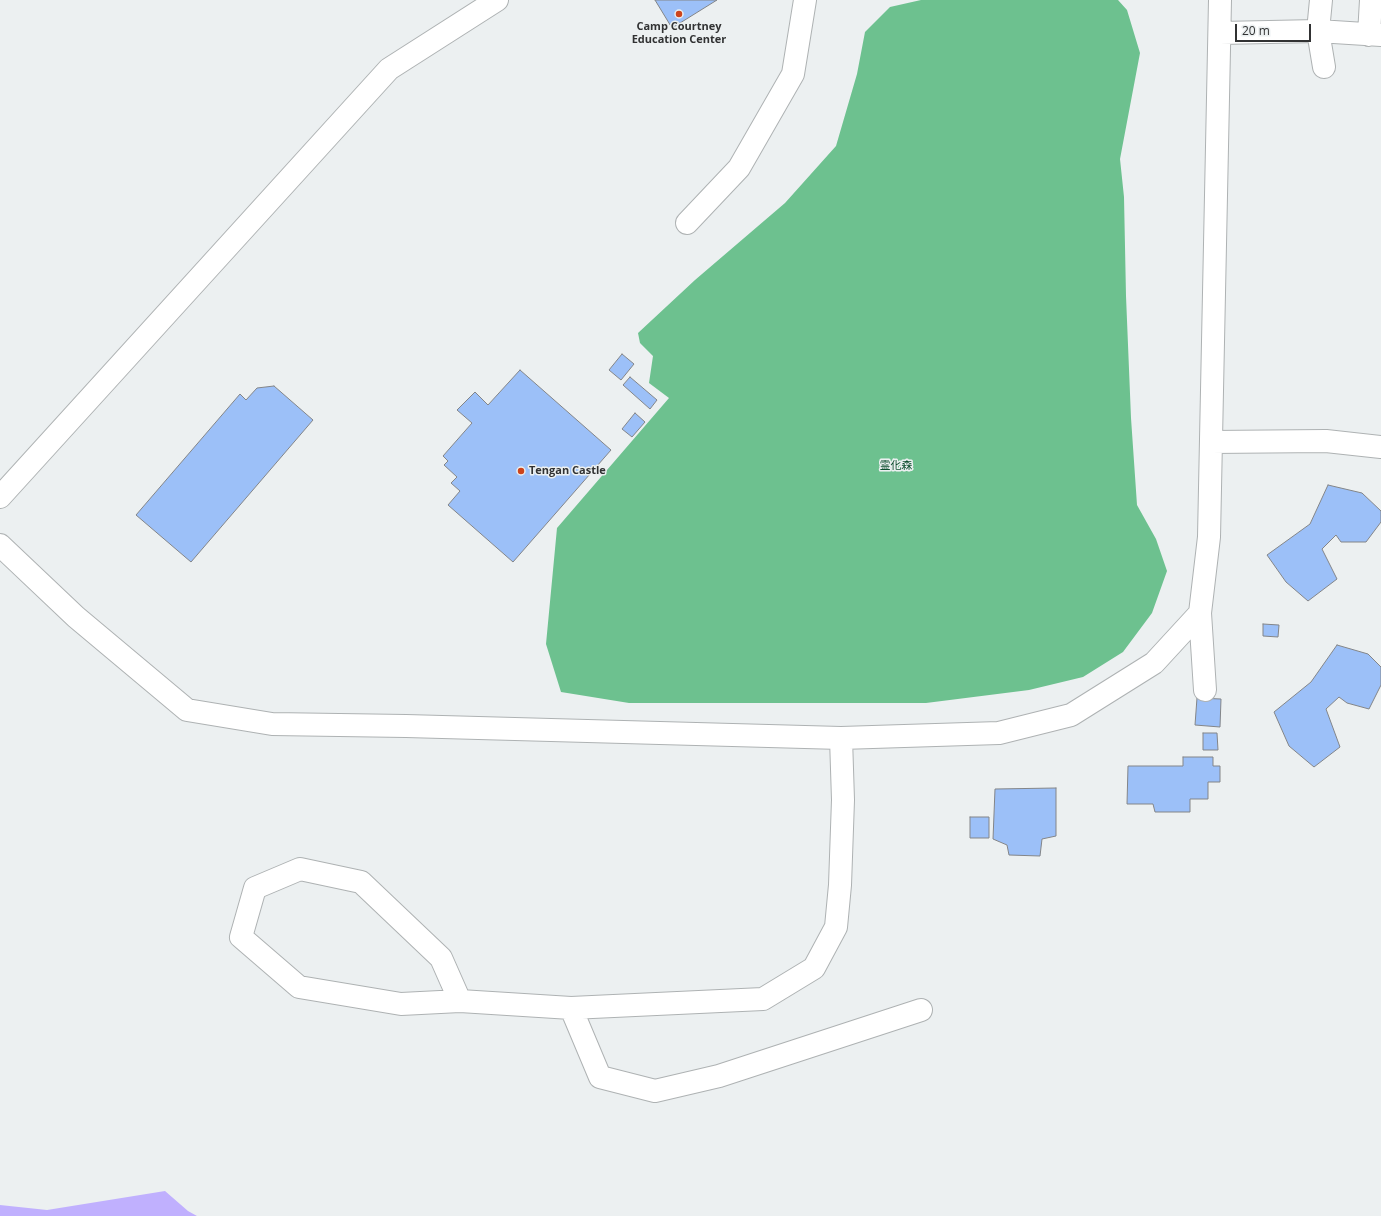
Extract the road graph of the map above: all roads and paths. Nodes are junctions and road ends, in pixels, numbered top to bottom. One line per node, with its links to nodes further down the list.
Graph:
1 (497, 0): 13 (street)
2 (806, 0): 10 (street)
3 (1220, 0): 7 (street)
4 (1321, 0): 6 (street)
5 (1371, 0): 8 (street)
6 (1318, 31): 7 (street); 8 (street); 9 (street)
7 (1220, 33): 11 (street)
8 (1375, 35)
9 (1324, 66)
10 (687, 223)
11 (1211, 442): 12 (street); 15 (street)
12 (1381, 447)
13 (0, 497)
14 (0, 545): 17 (street)
15 (1200, 613): 16 (street); 17 (street)
16 (1205, 690)
17 (841, 738): 19 (street)
18 (460, 1001): 18 (street); 19 (street)
19 (571, 1008): 20 (street)
20 (921, 1010)

